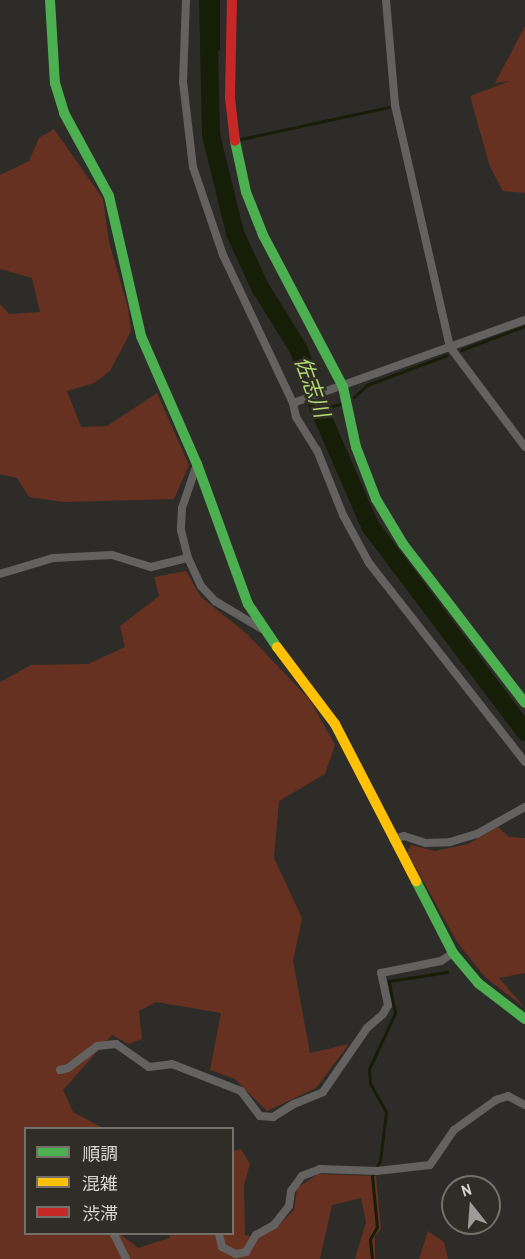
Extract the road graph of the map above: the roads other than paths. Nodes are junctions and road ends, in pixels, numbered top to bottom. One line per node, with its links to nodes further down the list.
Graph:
1 (50, 0): 10 (street)
2 (186, 0): 8 (street)
3 (232, 0): 7 (street)
4 (386, 0): 6 (street)
5 (525, 320): 6 (street)
6 (450, 347): 7 (street); 9 (street)
7 (340, 388): 8 (street); 14 (street)
8 (295, 403): 15 (street)
9 (525, 447)
10 (197, 464): 11 (street); 13 (street)
11 (188, 558): 12 (street); 13 (street)
12 (0, 574)
13 (262, 629): 17 (street)
14 (525, 703)
15 (525, 762)
16 (525, 807): 17 (street)
17 (393, 839): 18 (street)
18 (453, 953): 19 (street); 20 (street)
19 (525, 1019)
20 (60, 1070)
21 (525, 1105): 23 (street)
22 (115, 1235): 24 (street)
23 (219, 1235)
24 (126, 1259)

